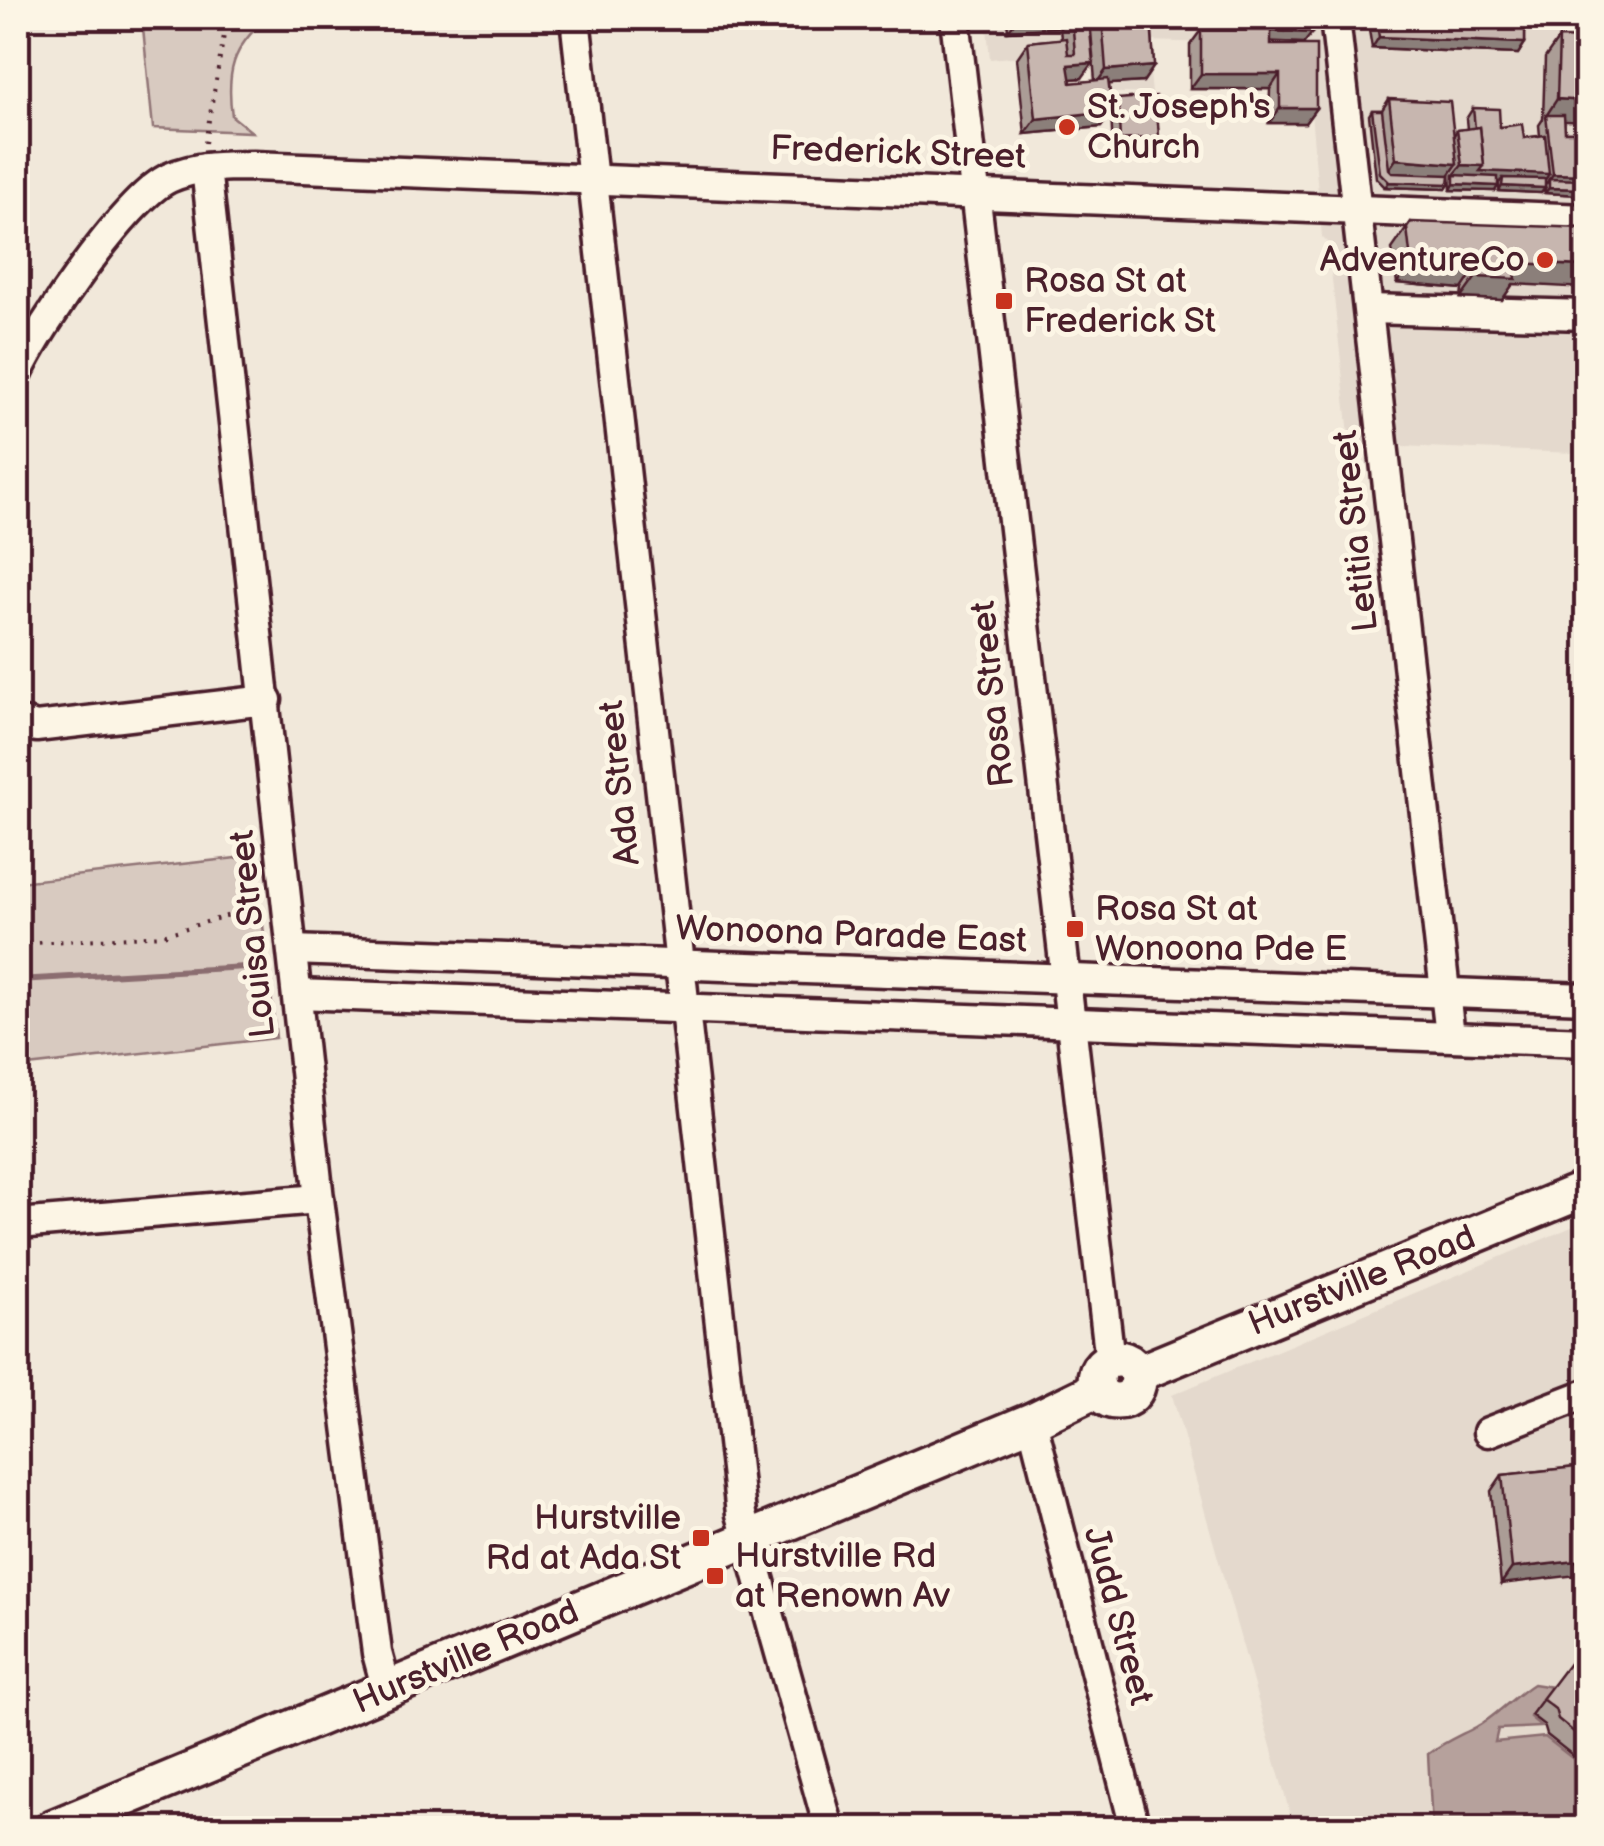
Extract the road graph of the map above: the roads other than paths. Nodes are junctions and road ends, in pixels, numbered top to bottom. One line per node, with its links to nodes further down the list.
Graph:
1 (575, 18): 5 (street, Ada Street)
2 (956, 18): 6 (street, Rosa Street)
3 (1335, 18): 7 (street, Letitia Street)
4 (206, 168): 5 (street, Frederick Street); 11 (street, Frederick Street); 12 (street, Louisa Street)
5 (592, 178): 6 (street, Frederick Street); 15 (street, Ada Street)
6 (974, 194): 7 (street, Frederick Street); 16 (street, Rosa Street)
7 (1356, 209): 8 (street, Frederick Street); 9 (street, Letitia Street)
8 (1586, 219)
9 (1368, 309): 10 (street); 17 (street, Letitia Street)
10 (1586, 315)
11 (18, 372)
12 (267, 700): 13 (street); 14 (street, Louisa Street)
13 (18, 721)
14 (293, 950): 15 (street, Wonoona Parade East); 18 (street, Louisa Street)
15 (678, 965): 16 (street, Wonoona Parade East); 20 (street, Ada Street)
16 (1063, 981): 17 (street, Wonoona Parade East); 21 (street, Rosa Street)
17 (1446, 992): 19 (street, Wonoona Parade East); 22 (street, Letitia Street)
18 (297, 994): 20 (street); 25 (street, Louisa Street)
19 (1586, 998)
20 (683, 1011): 21 (street); 31 (street, Ada Street)
21 (1068, 1020): 22 (street); 27 (street, Rosa Street)
22 (1450, 1036): 23 (street)
23 (1586, 1042)
24 (1586, 1189): 27 (main road, Hurstville Road)
25 (319, 1199): 26 (street); 32 (street, Louisa Street)
26 (18, 1224)
27 (1115, 1375): 29 (main road, Hurstville Road)
28 (1586, 1394): 30 (street)
29 (1032, 1421): 31 (main road, Hurstville Road); 35 (street, Judd Street)
30 (1488, 1432)
31 (750, 1538): 32 (main road, Hurstville Road); 34 (street, Ada Street)
32 (387, 1690): 33 (main road, Hurstville Road)
33 (53, 1828)
34 (828, 1828)
35 (1135, 1828)

